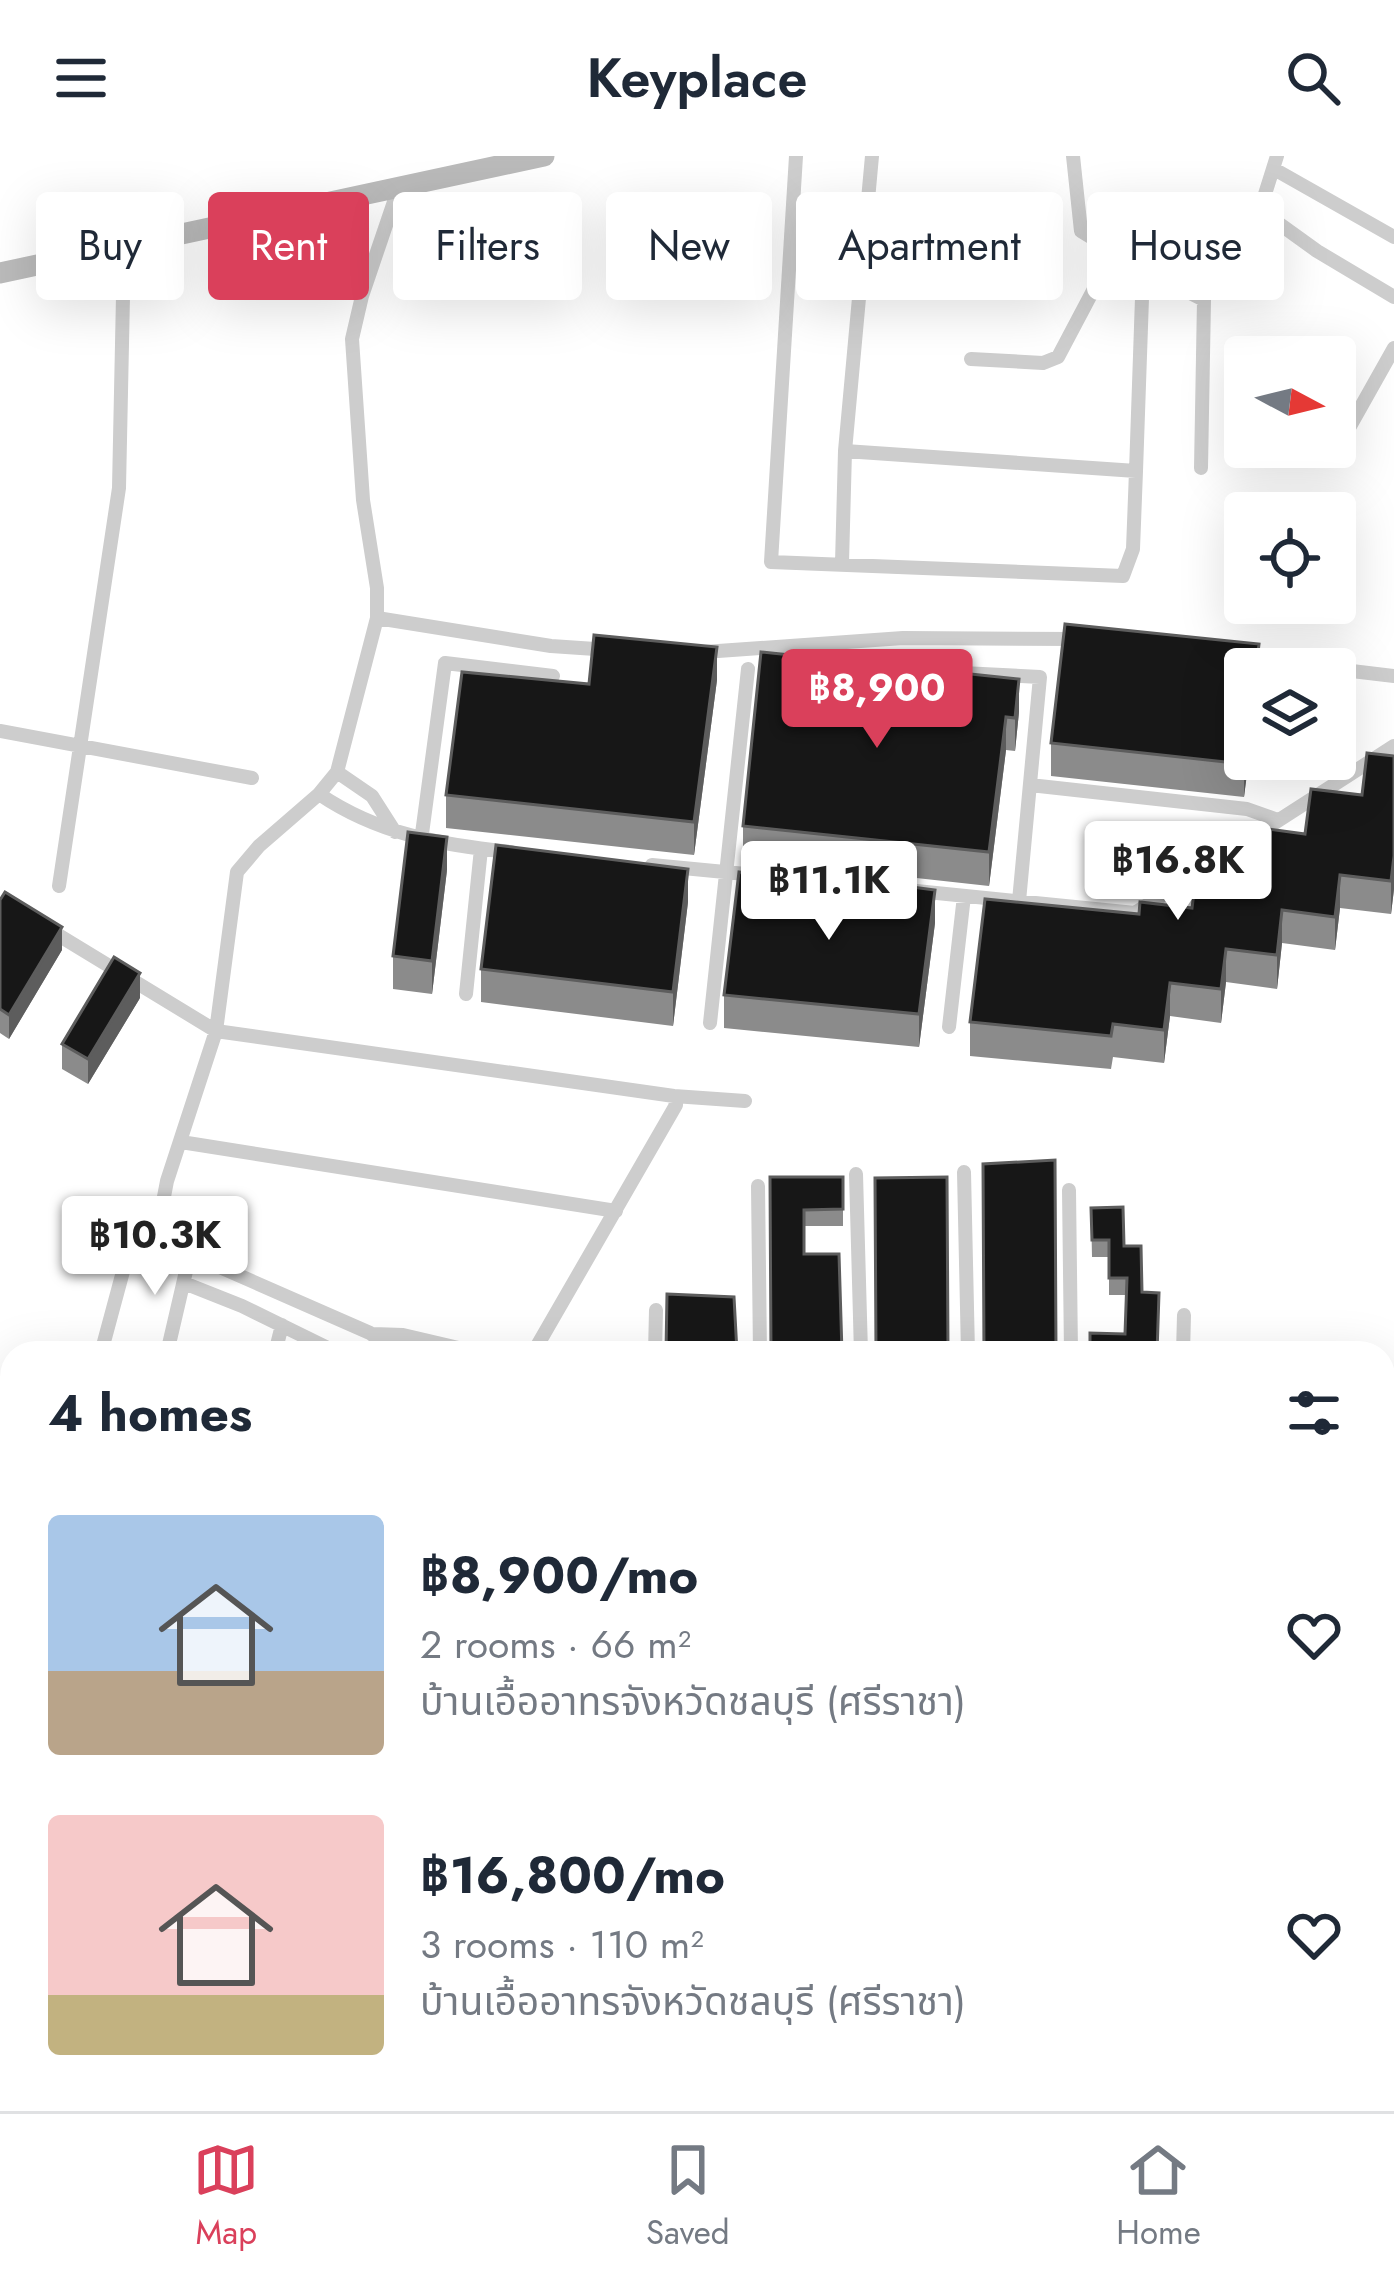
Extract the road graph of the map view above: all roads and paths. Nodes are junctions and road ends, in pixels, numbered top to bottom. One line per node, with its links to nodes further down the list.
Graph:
1 (544, 156): 6 (main road)
2 (796, 156): 23 (street)
3 (872, 156): 20 (street)
4 (1073, 156): 8 (street)
5 (1275, 163): 9 (street); 12 (street)
6 (398, 190): 7 (main road); 24 (street)
7 (184, 235)
8 (1087, 235)
9 (1394, 237)
10 (36, 266): 11 (main road)
11 (0, 273)
12 (1394, 297)
13 (123, 300): 36 (street)
14 (1088, 300): 18 (street)
15 (1142, 300): 22 (street)
16 (1204, 300): 21 (street)
17 (1394, 348): 19 (street)
18 (971, 359)
19 (1356, 416)
20 (845, 451): 22 (street); 23 (street)
21 (1201, 469)
22 (1136, 471): 23 (street)
23 (842, 563)
24 (377, 618): 26 (street); 38 (street)
25 (1102, 640): 27 (street)
26 (637, 652)
27 (679, 654)
28 (1220, 656): 29 (street)
29 (1224, 656)
30 (748, 669): 48 (street)
31 (923, 670): 40 (street)
32 (1356, 672): 34 (street)
33 (553, 676): 44 (street)
34 (1394, 676)
35 (0, 731): 36 (street)
36 (80, 743): 39 (street); 51 (street)
37 (1394, 746): 42 (street)
38 (337, 772): 41 (street); 43 (street)
39 (252, 778)
40 (1030, 785): 42 (street); 53 (street)
41 (319, 794): 43 (street); 58 (street)
42 (1278, 820): 53 (street)
43 (395, 832): 44 (street)
44 (421, 841): 45 (street)
45 (481, 849): 46 (street); 55 (street)
46 (526, 853)
47 (638, 864): 48 (street)
48 (727, 872): 49 (street); 56 (street)
49 (774, 877)
50 (798, 879): 52 (street)
51 (59, 886)
52 (964, 896): 53 (street); 57 (street)
53 (1019, 902)
54 (39, 923): 58 (street)
55 (466, 994)
56 (710, 1023)
57 (949, 1027)
58 (216, 1031): 59 (street); 61 (street)
59 (674, 1096): 60 (street); 66 (street)
60 (745, 1101)
61 (182, 1142): 66 (street); 67 (street)
62 (964, 1172): 84 (street)
63 (856, 1174): 83 (street)
64 (758, 1186): 82 (street)
65 (1069, 1190): 85 (street)
66 (616, 1211): 80 (street)
67 (163, 1234): 68 (street); 74 (street)
68 (190, 1254): 69 (street); 73 (street)
69 (184, 1283): 72 (street); 75 (street)
70 (656, 1310): 81 (street)
71 (1184, 1315): 86 (street)
72 (282, 1325): 76 (street); 77 (street)
73 (370, 1334): 78 (street); 79 (street)
74 (104, 1341)
75 (170, 1341)
76 (278, 1341)
77 (314, 1341)
78 (380, 1341)
79 (429, 1341)
80 (540, 1341)
81 (655, 1341)
82 (760, 1341)
83 (861, 1341)
84 (968, 1341)
85 (1071, 1341)
86 (1184, 1341)

